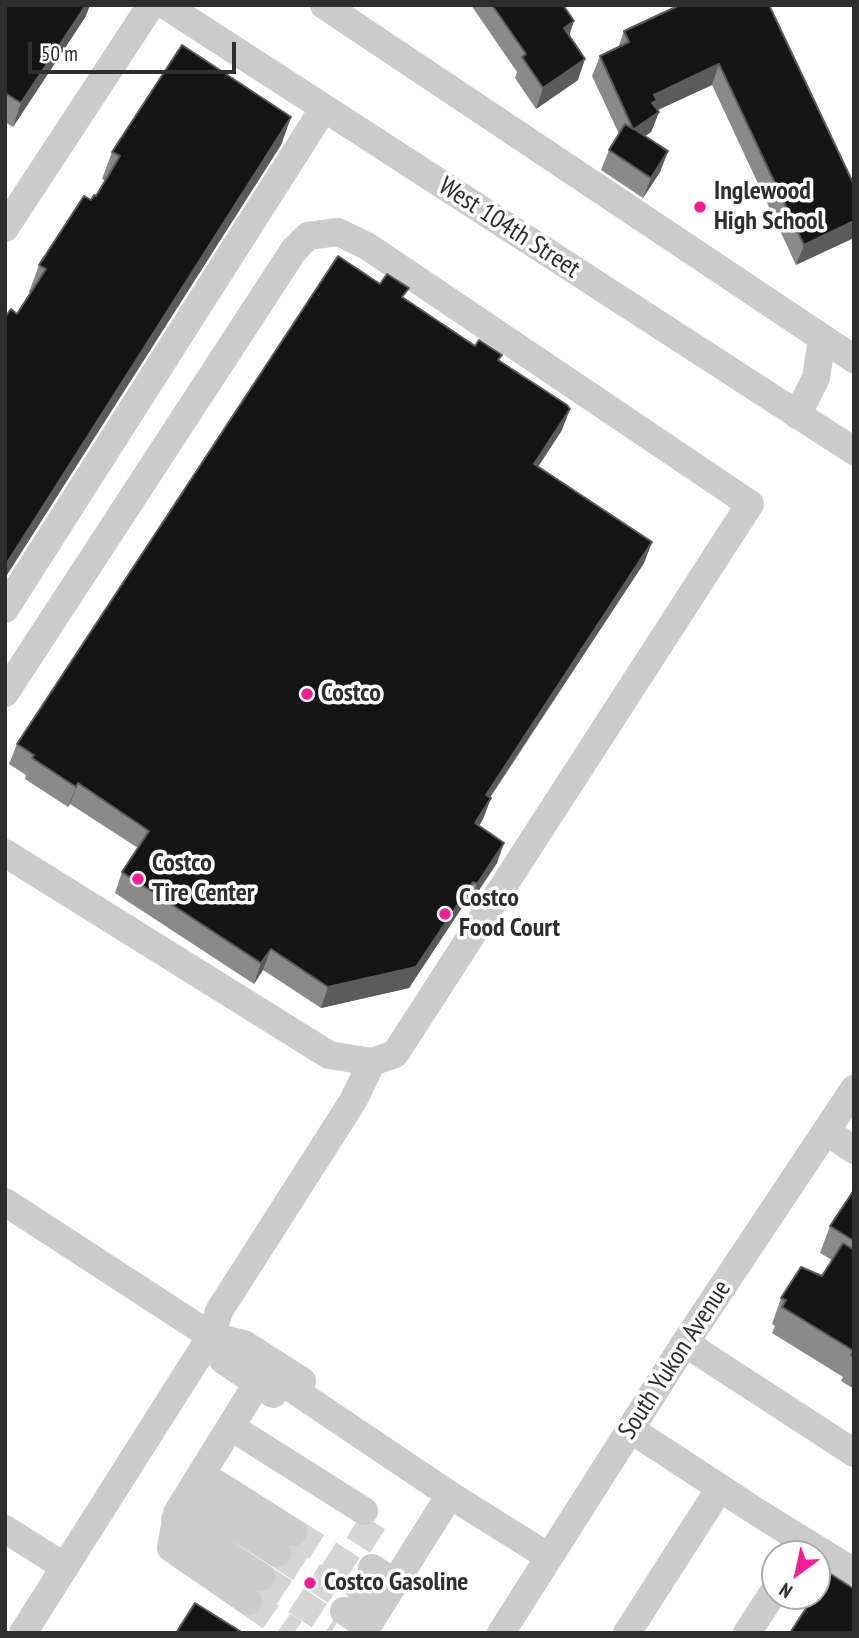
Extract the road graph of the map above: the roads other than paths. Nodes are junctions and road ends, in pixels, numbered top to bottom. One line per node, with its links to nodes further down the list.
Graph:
1 (151, 5): 5 (street)
2 (165, 5): 4 (street, West 104th Street)
3 (324, 5): 6 (street)
4 (324, 108): 8 (street, West 104th Street); 10 (street)
5 (5, 228)
6 (822, 339): 7 (street); 8 (street)
7 (854, 359)
8 (797, 415): 9 (street, West 104th Street)
9 (854, 452)
10 (5, 609)
11 (5, 693): 13 (street)
12 (5, 853): 13 (street)
13 (372, 1062): 18 (street)
14 (854, 1089): 15 (street, South Yukon Avenue)
15 (826, 1131): 16 (street); 19 (street, South Yukon Avenue)
16 (854, 1150)
17 (5, 1202): 18 (street)
18 (211, 1336): 20 (street); 23 (street); 33 (street)
19 (685, 1343): 21 (street, South Yukon Avenue); 24 (street)
20 (257, 1384): 22 (street); 23 (street)
21 (630, 1429): 25 (street); 31 (street, South Yukon Avenue)
22 (226, 1433): 27 (street); 28 (street)
23 (381, 1449): 26 (street)
24 (852, 1449)
25 (720, 1488): 30 (street); 39 (street)
26 (450, 1495): 31 (street); 35 (street)
27 (189, 1497): 27 (street)
28 (359, 1518)
29 (5, 1529): 33 (street)
30 (791, 1540)
31 (549, 1557): 38 (street, South Yukon Avenue)
32 (831, 1561): 34 (street)
33 (65, 1567): 37 (street)
34 (854, 1572)
35 (374, 1591)
36 (762, 1610): 40 (street)
37 (23, 1633)
38 (501, 1633)
39 (627, 1633)
40 (747, 1633)

